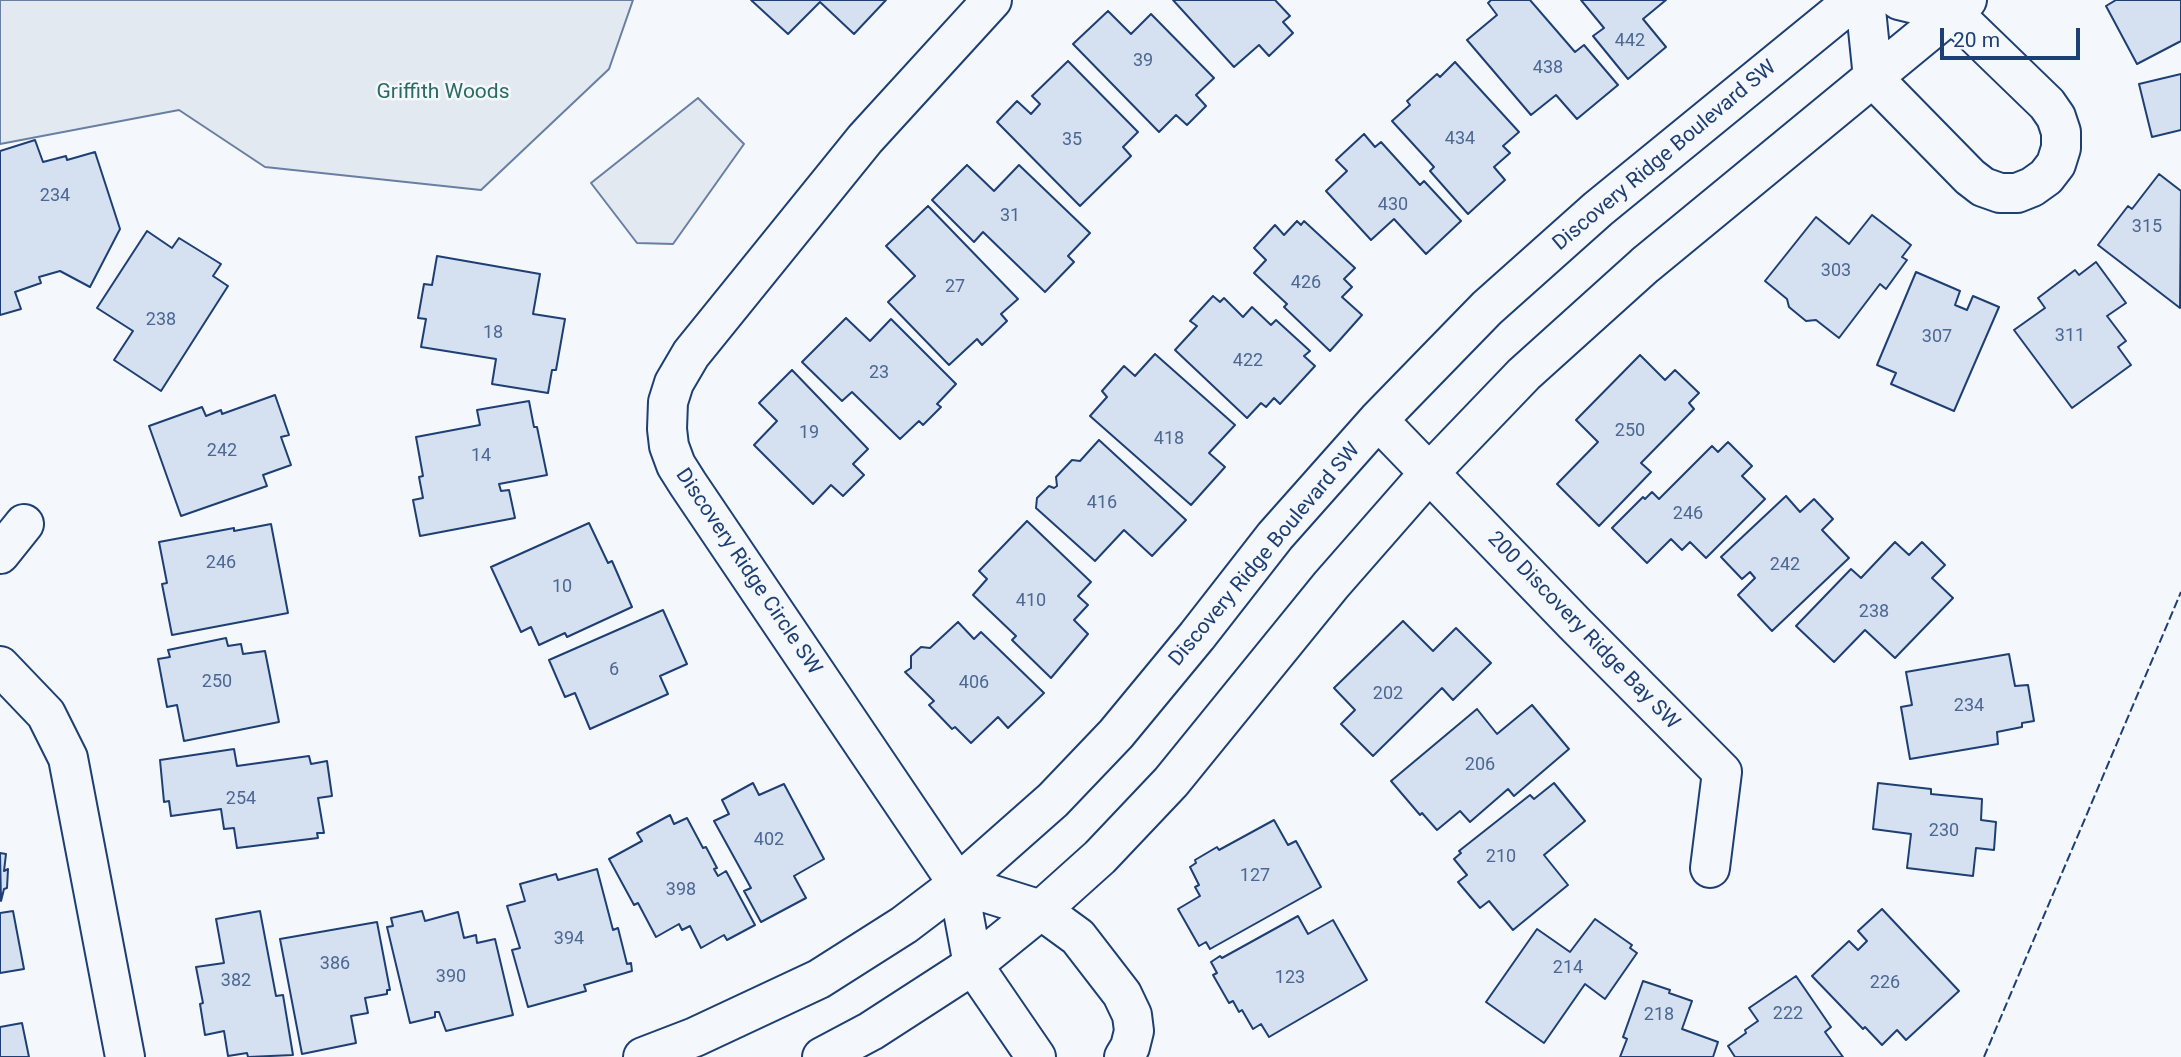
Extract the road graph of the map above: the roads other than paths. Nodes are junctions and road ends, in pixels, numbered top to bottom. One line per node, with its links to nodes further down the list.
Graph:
1 (992, 0): 13 (street, Discovery Ridge Circle SW)
2 (1854, 0): 7 (street, Discovery Ridge Boulevard SW)
3 (1865, 0): 6 (street)
4 (1899, 0): 5 (street)
5 (1960, 6): 6 (street); 6 (street)
6 (1873, 78): 8 (street)
7 (1378, 420): 8 (street, 200 Discovery Ridge Bay SW); 13 (street, Discovery Ridge Boulevard SW)
8 (1430, 472): 12 (street, 200 Discovery Ridge Bay SW); 14 (street)
9 (24, 524): 10 (street)
10 (0, 554)
11 (0, 666): 16 (street)
12 (1710, 868)
13 (958, 884): 14 (street); 15 (street); 17 (street, Discovery Ridge Boulevard SW)
14 (1041, 910): 15 (street); 20 (street)
15 (973, 965): 18 (street); 19 (street)
16 (125, 1057)
17 (643, 1057)
18 (822, 1057)
19 (1036, 1057)
20 (1124, 1057)

